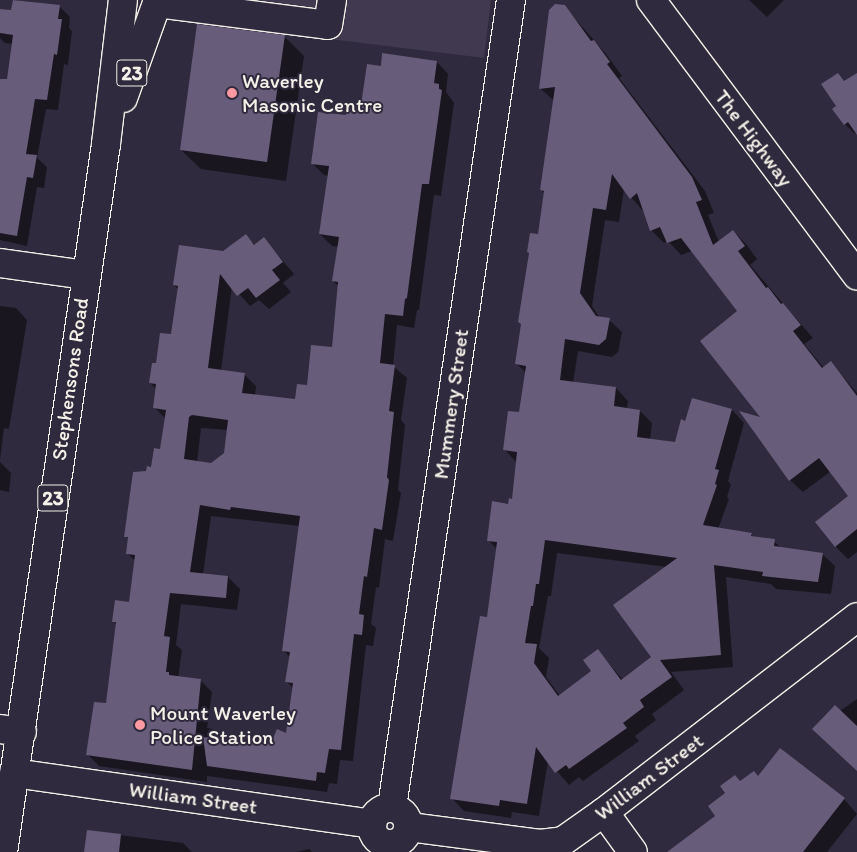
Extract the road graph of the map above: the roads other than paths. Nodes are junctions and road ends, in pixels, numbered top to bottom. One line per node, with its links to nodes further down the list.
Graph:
1 (123, 0): 6 (street, Stephensons Road / 23)
2 (332, 0): 5 (street)
3 (511, 0): 14 (street, Mummery Street)
4 (651, 0): 9 (street, The Highway)
5 (150, 1): 6 (street, Stephensons Road / 23)
6 (106, 144): 8 (street, Stephensons Road / 23)
7 (0, 263): 8 (street)
8 (85, 275): 11 (street, Stephensons Road / 23)
9 (857, 275)
10 (857, 617): 13 (street, William Street)
11 (11, 730): 12 (street, Stephensons Road / 23)
12 (14, 773): 14 (street, William Street); 15 (street, Stephensons Road / 23)
13 (604, 812): 14 (street, William Street); 16 (street)
14 (389, 831)
15 (3, 852)
16 (633, 852)

